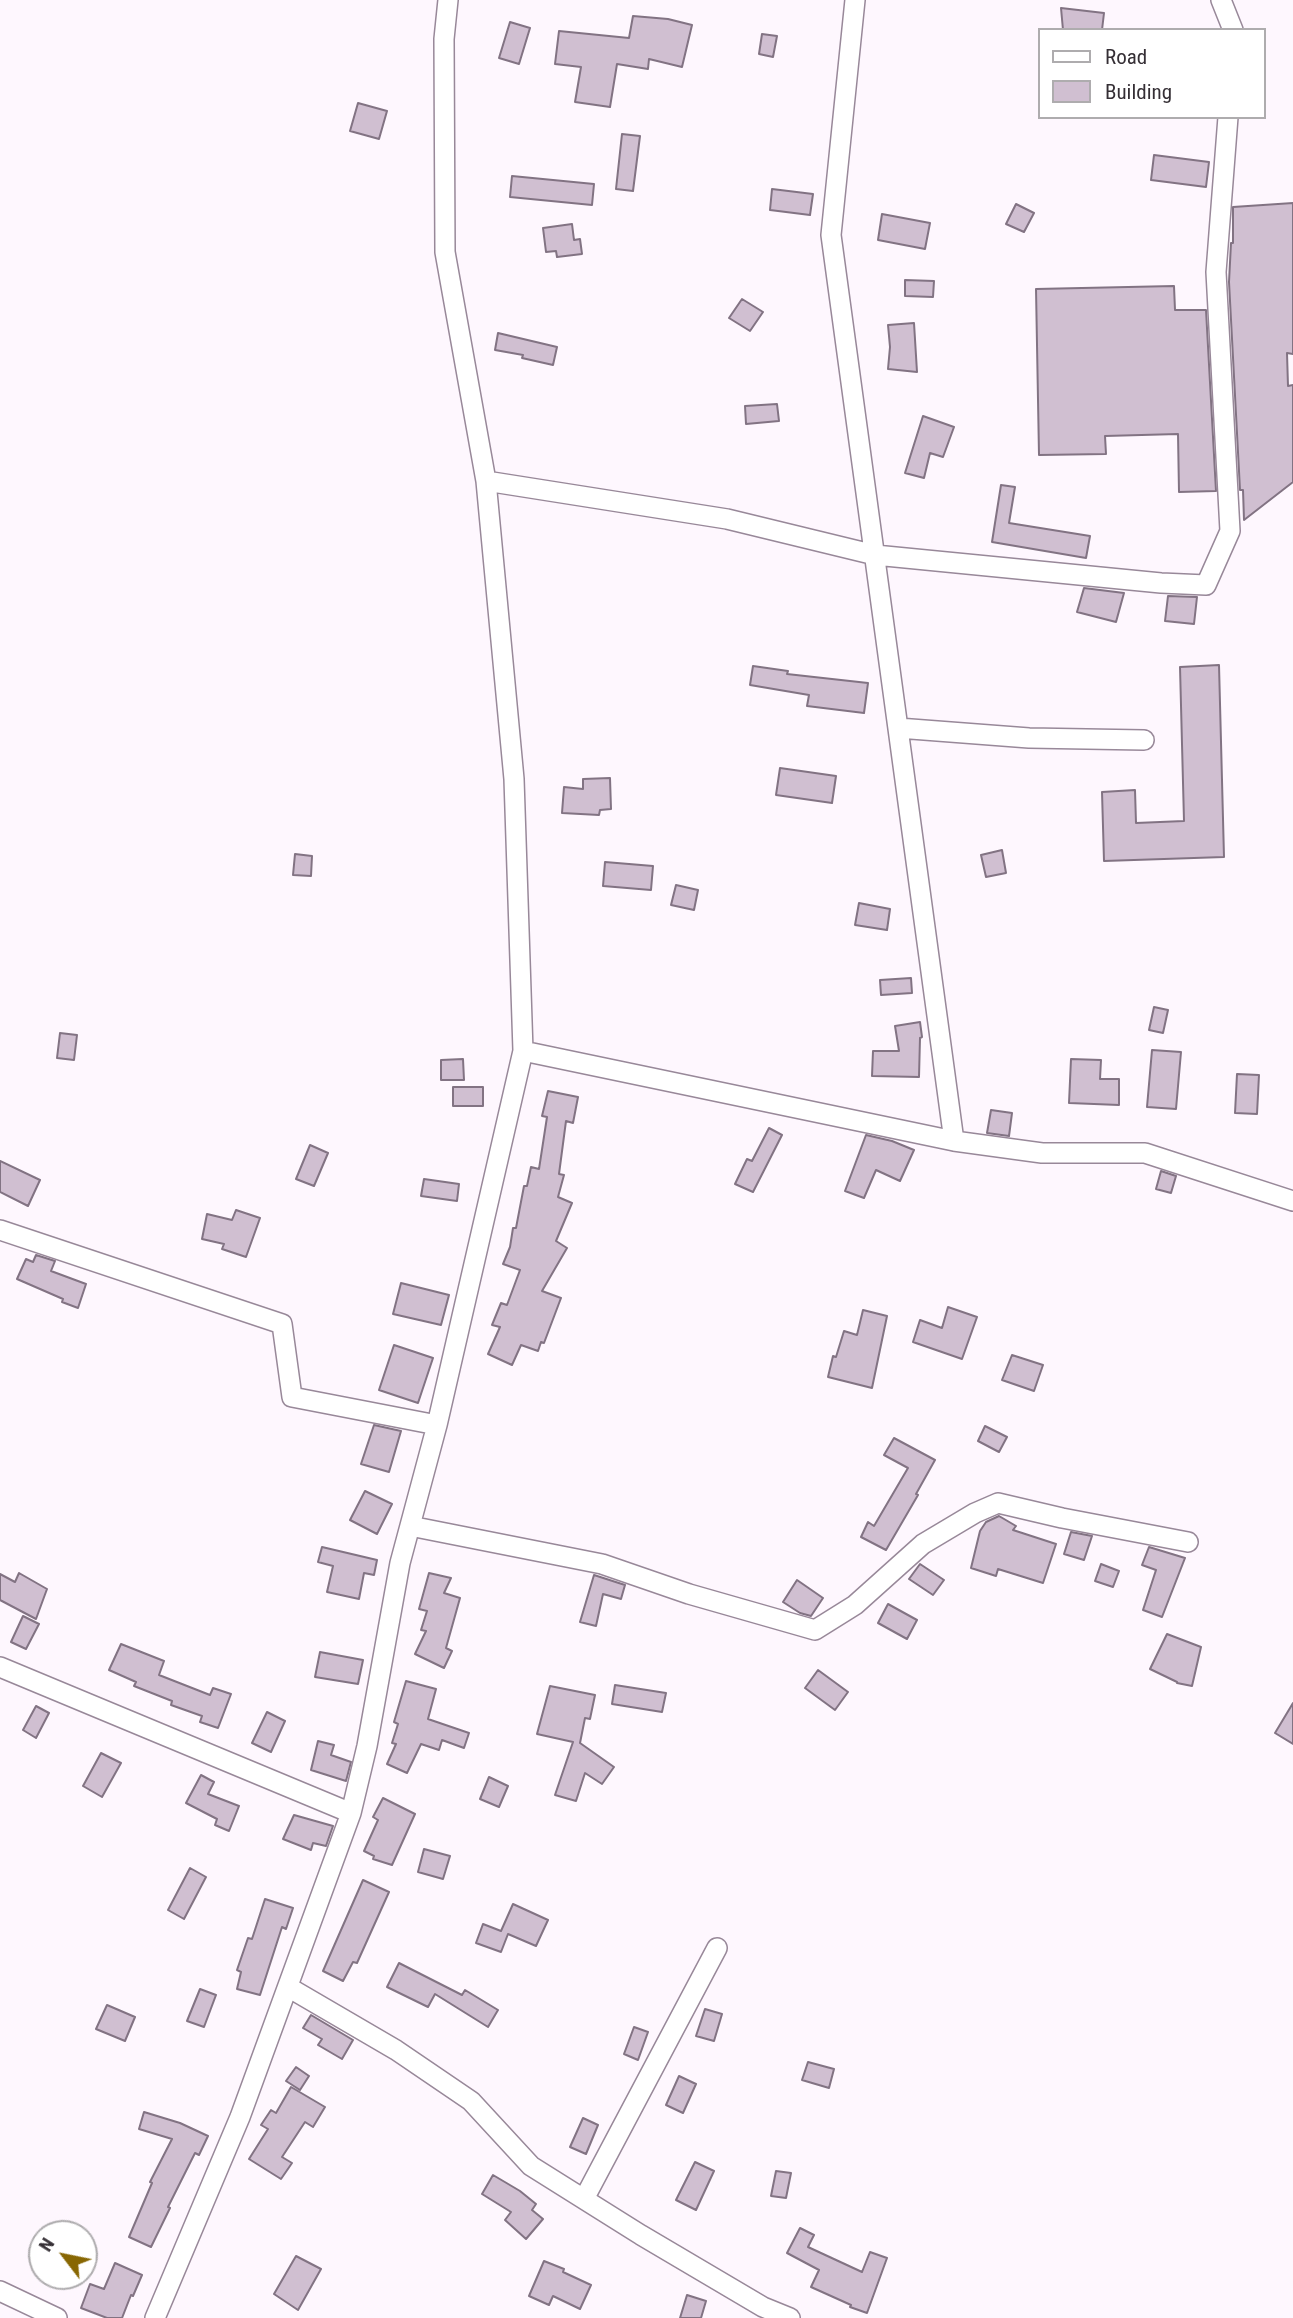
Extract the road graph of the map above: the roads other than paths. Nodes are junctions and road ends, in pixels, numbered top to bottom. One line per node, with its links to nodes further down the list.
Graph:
1 (448, 0): 6 (street)
2 (855, 0): 7 (street)
3 (1221, 0): 4 (street)
4 (1232, 28)
5 (1228, 119): 7 (street)
6 (486, 481): 7 (street); 10 (street)
7 (875, 555): 8 (street)
8 (898, 728): 9 (street); 11 (street)
9 (1144, 740)
10 (523, 1051): 11 (street); 14 (street)
11 (954, 1141): 12 (street)
12 (1293, 1201)
13 (0, 1230): 14 (street)
14 (437, 1425): 15 (street)
15 (410, 1526): 16 (street); 18 (street)
16 (1188, 1542)
17 (0, 1667): 18 (street)
18 (351, 1813): 20 (street)
19 (717, 1948): 21 (street)
20 (288, 1987): 21 (street); 24 (street)
21 (584, 2199): 25 (street)
22 (0, 2291): 23 (street)
23 (57, 2318)
24 (155, 2318)
25 (790, 2318)

